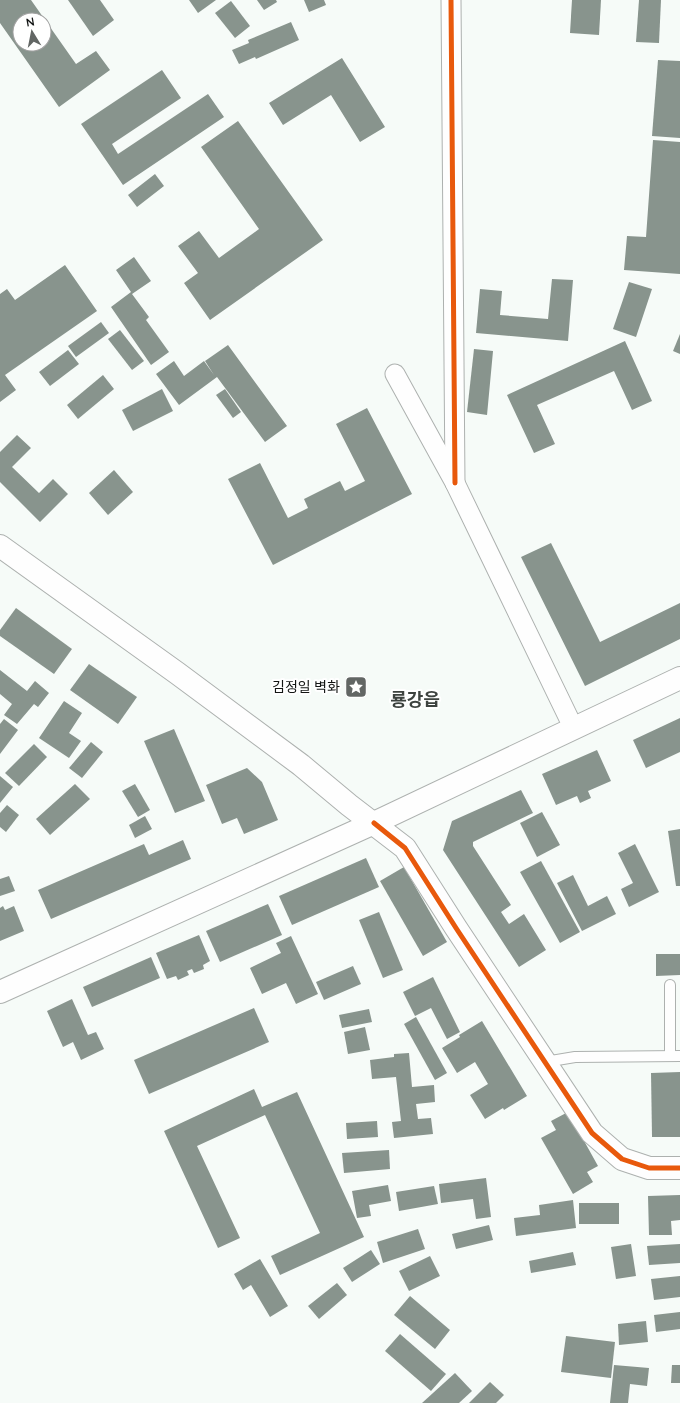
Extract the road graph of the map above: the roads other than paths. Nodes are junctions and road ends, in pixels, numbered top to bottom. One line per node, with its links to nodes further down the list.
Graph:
1 (451, 0): 3 (street)
2 (395, 374): 3 (street)
3 (455, 483): 6 (street)
4 (0, 546): 7 (main road)
5 (680, 678): 6 (main road)
6 (574, 729): 7 (main road)
7 (374, 823): 9 (main road); 11 (main road)
8 (670, 985): 10 (lane)
9 (0, 992)
10 (675, 1056): 11 (lane)
11 (545, 1062): 12 (main road)
12 (680, 1168)

